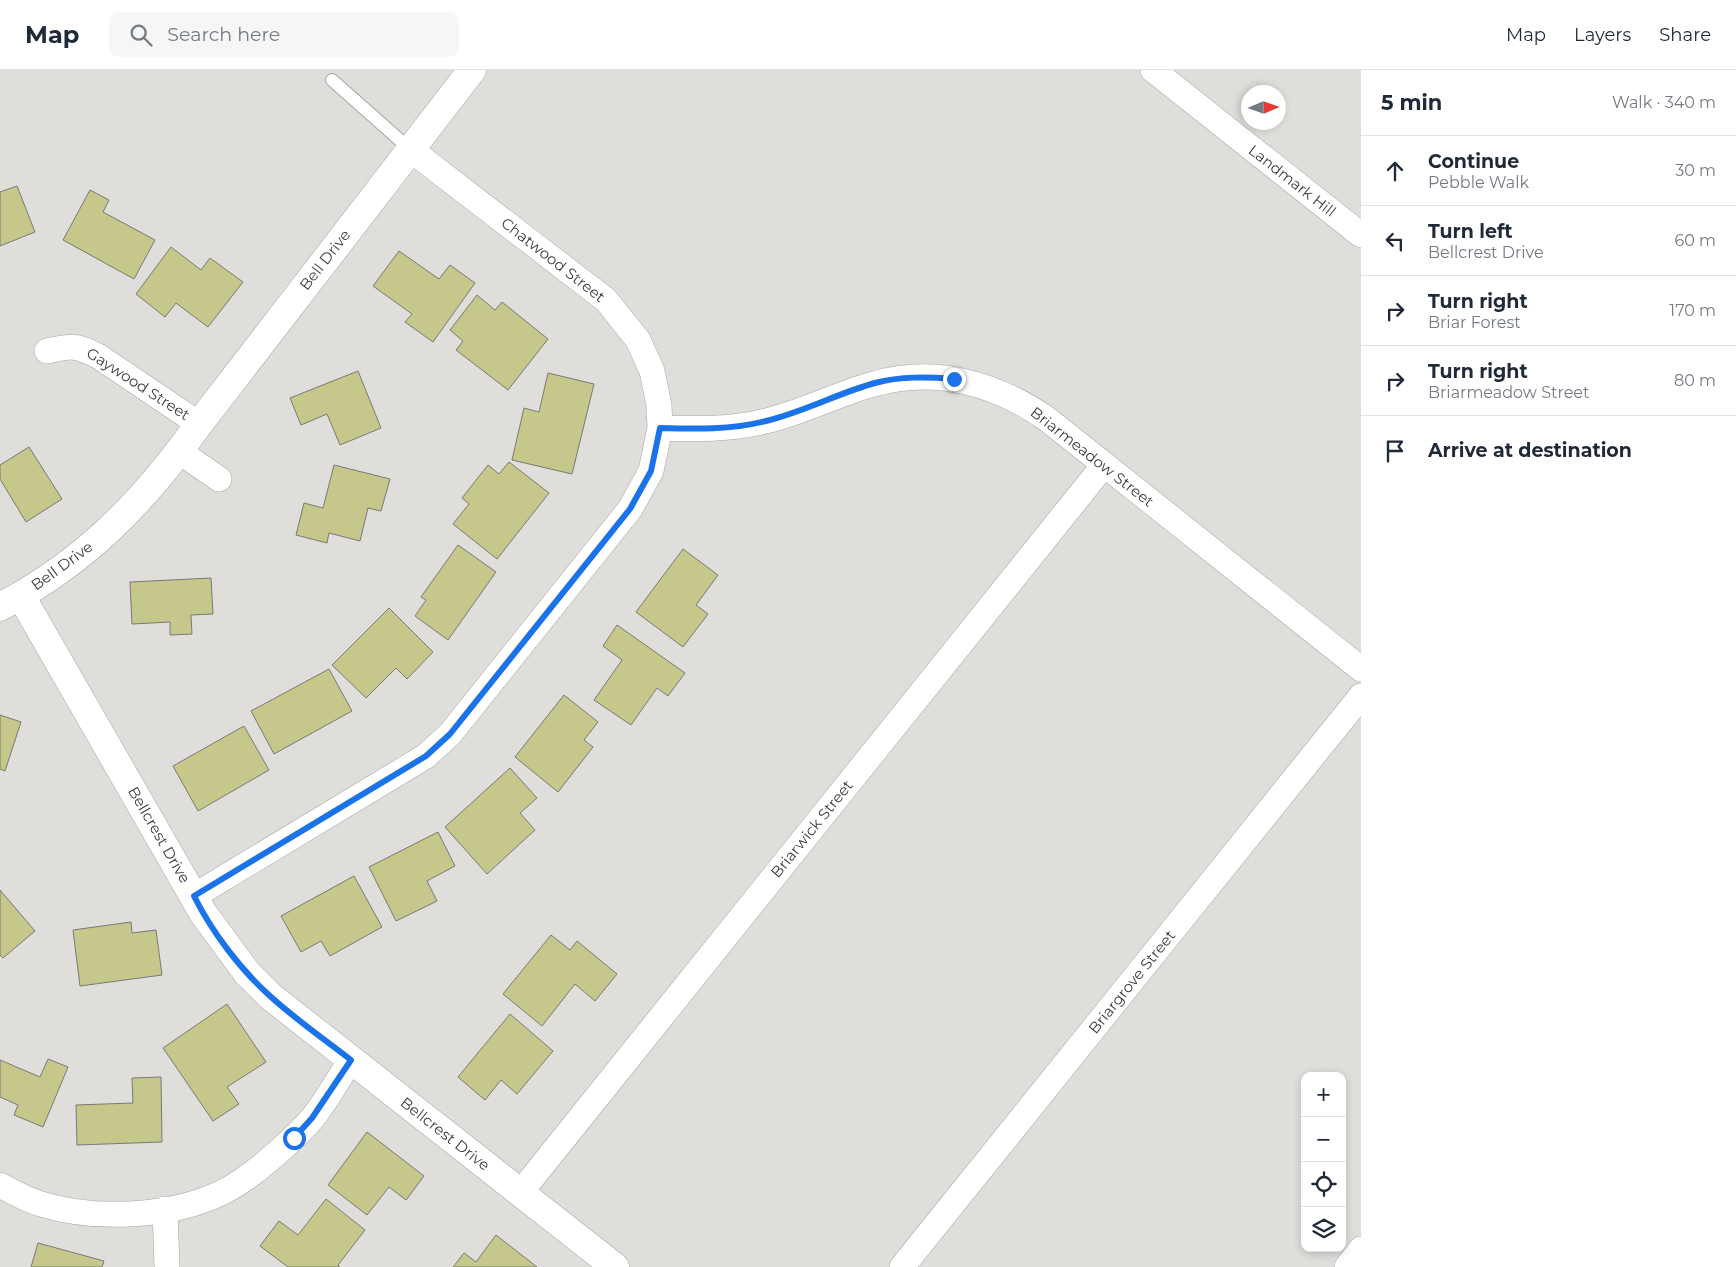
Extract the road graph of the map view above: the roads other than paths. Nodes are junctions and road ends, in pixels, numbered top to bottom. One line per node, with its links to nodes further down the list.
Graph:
1 (472, 70): 4 (street, Bell Drive)
2 (1153, 70): 5 (street, Landmark Hill)
3 (332, 80): 4 (lane)
4 (410, 150): 7 (street, Bell Drive); 8 (street, Chatwood Street)
5 (1361, 235)
6 (47, 352): 7 (street, Gaywood Street)
7 (199, 424): 9 (street, Bell Drive)
8 (660, 428): 10 (street, Briarmeadow Street); 15 (street, Chatwood Street)
9 (180, 452): 11 (street); 12 (street, Bell Drive)
10 (1104, 465): 13 (street, Briarmeadow Street); 18 (street, Briarwick Street)
11 (218, 479)
12 (11, 602): 15 (street, Bellcrest Drive)
13 (1361, 669)
14 (1361, 696): 23 (street, Briargrove Street)
15 (194, 896): 16 (street, Bellcrest Drive)
16 (351, 1060): 18 (street, Bellcrest Drive); 19 (street)
17 (0, 1185): 19 (street)
18 (520, 1193): 22 (street, Bellcrest Drive)
19 (165, 1210): 21 (street)
20 (1361, 1249): 24 (street)
21 (167, 1267)
22 (615, 1267)
23 (902, 1267)
24 (1346, 1267)

